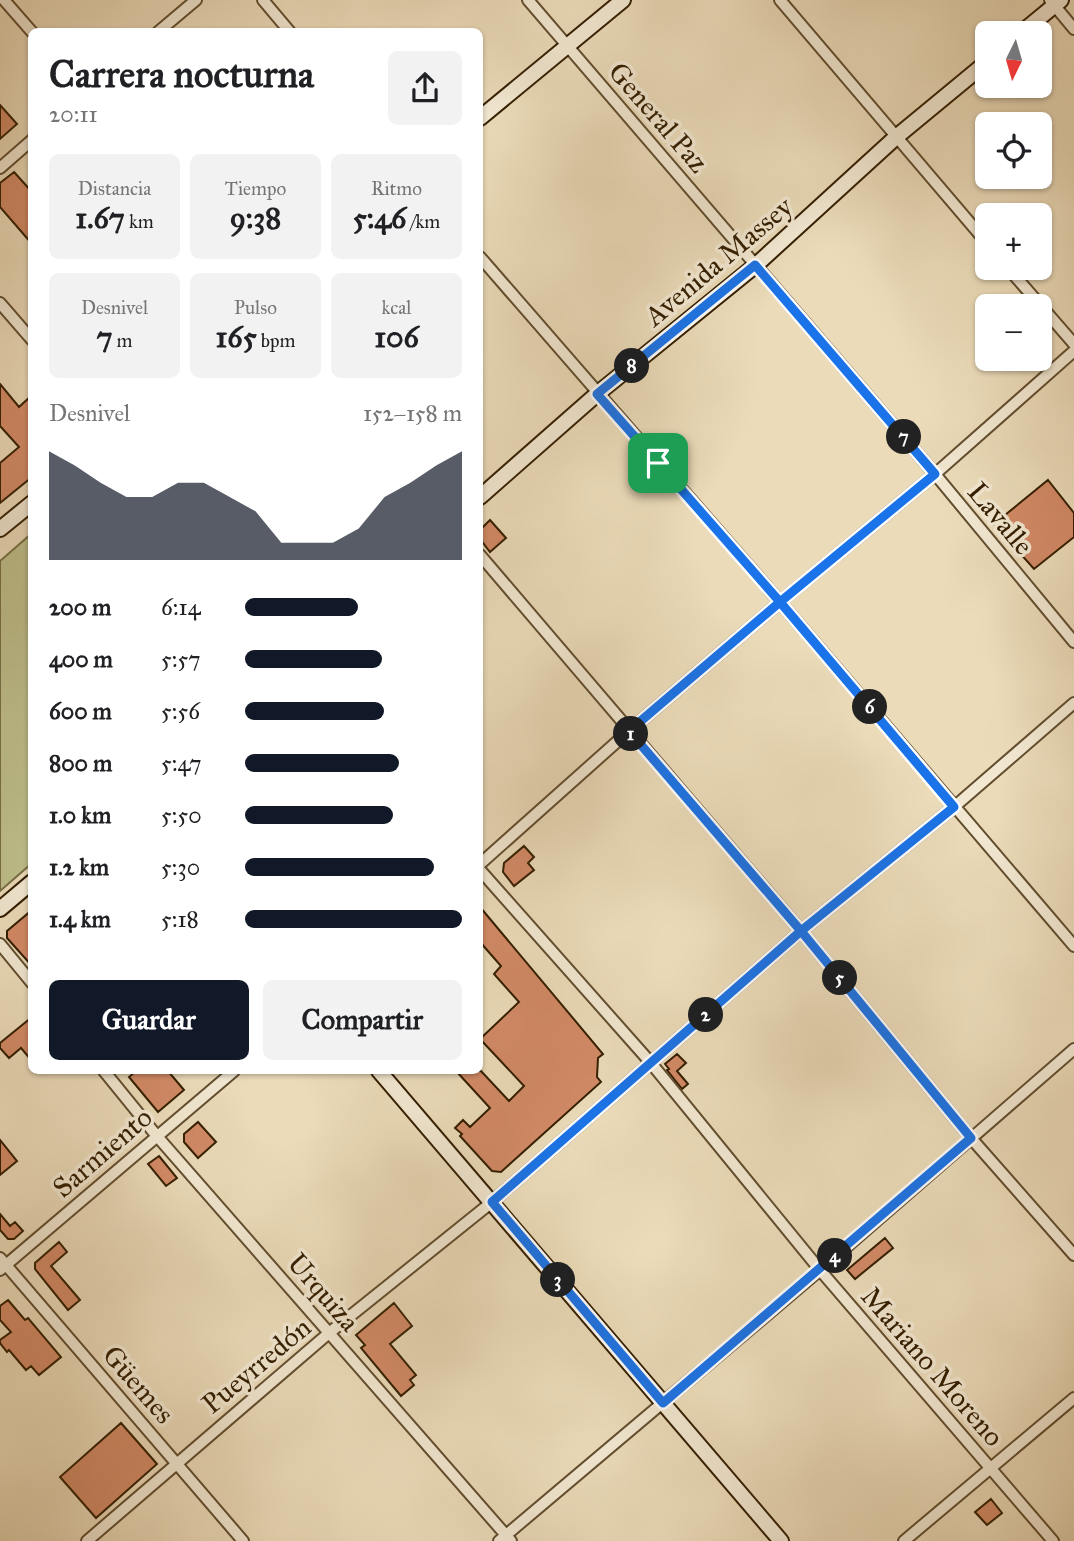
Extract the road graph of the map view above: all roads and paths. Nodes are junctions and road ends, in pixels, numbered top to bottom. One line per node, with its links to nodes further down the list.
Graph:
1 (4, 0): 9 (street)
2 (196, 0): 10 (street)
3 (263, 0): 11 (street)
4 (528, 0): 13 (street, General Paz)
5 (623, 0): 13 (main road)
6 (780, 0): 16 (street)
7 (1055, 2): 8 (main road); 12 (street)
8 (1034, 21)
9 (28, 28)
10 (163, 28)
11 (287, 28)
12 (1074, 29)
13 (568, 46): 15 (main road); 21 (street, General Paz)
14 (975, 72): 16 (main road, Avenida Massey)
15 (483, 116)
16 (895, 138): 19 (street); 21 (main road, Avenida Massey)
17 (28, 144): 18 (street)
18 (0, 168)
19 (975, 229)
20 (483, 261): 27 (street)
21 (755, 265): 27 (main road, Avenida Massey); 28 (street, Lavalle)
22 (1018, 280): 25 (street)
23 (0, 303): 24 (street)
24 (28, 335)
25 (1074, 344)
26 (1074, 351): 28 (street)
27 (597, 394): 29 (main road, Avenida Massey); 33 (street)
28 (935, 474): 33 (street); 34 (street, Lavalle)
29 (483, 494)
30 (28, 506): 31 (main road)
31 (0, 529)
32 (483, 559): 36 (street)
33 (780, 602): 36 (street); 37 (street)
34 (1074, 642)
35 (1074, 703): 37 (street, Pueyrredón)
36 (629, 731): 38 (street); 42 (street)
37 (954, 807): 42 (street, Pueyrredón); 44 (street)
38 (483, 861)
39 (483, 873): 47 (street, Mariano Moreno)
40 (28, 885): 41 (main road)
41 (0, 909)
42 (801, 931): 47 (street, Pueyrredón); 52 (street)
43 (0, 944): 45 (street)
44 (1074, 946)
45 (28, 978)
46 (1074, 1049): 52 (street)
47 (651, 1063): 53 (street, Pueyrredón); 56 (street, Mariano Moreno)
48 (106, 1074): 51 (street, Urquiza)
49 (229, 1074): 51 (street, Sarmiento)
50 (382, 1074): 53 (main road)
51 (156, 1135): 55 (street, Sarmiento); 57 (street, Urquiza)
52 (971, 1138): 54 (street); 56 (street)
53 (492, 1202): 57 (street, Pueyrredón); 59 (main road)
54 (1074, 1255)
55 (2, 1264): 60 (street, Güemes)
56 (820, 1270): 59 (street); 61 (street, Mariano Moreno)
57 (329, 1333): 60 (street, Pueyrredón); 62 (street, Urquiza)
58 (1074, 1398): 61 (street)
59 (663, 1403): 62 (street); 65 (main road)
60 (177, 1463): 63 (street, Pueyrredón); 64 (street, Güemes)
61 (992, 1469): 66 (street); 67 (street, Mariano Moreno)
62 (505, 1539)
63 (87, 1541)
64 (243, 1541)
65 (781, 1541)
66 (904, 1541)
67 (1053, 1541)

